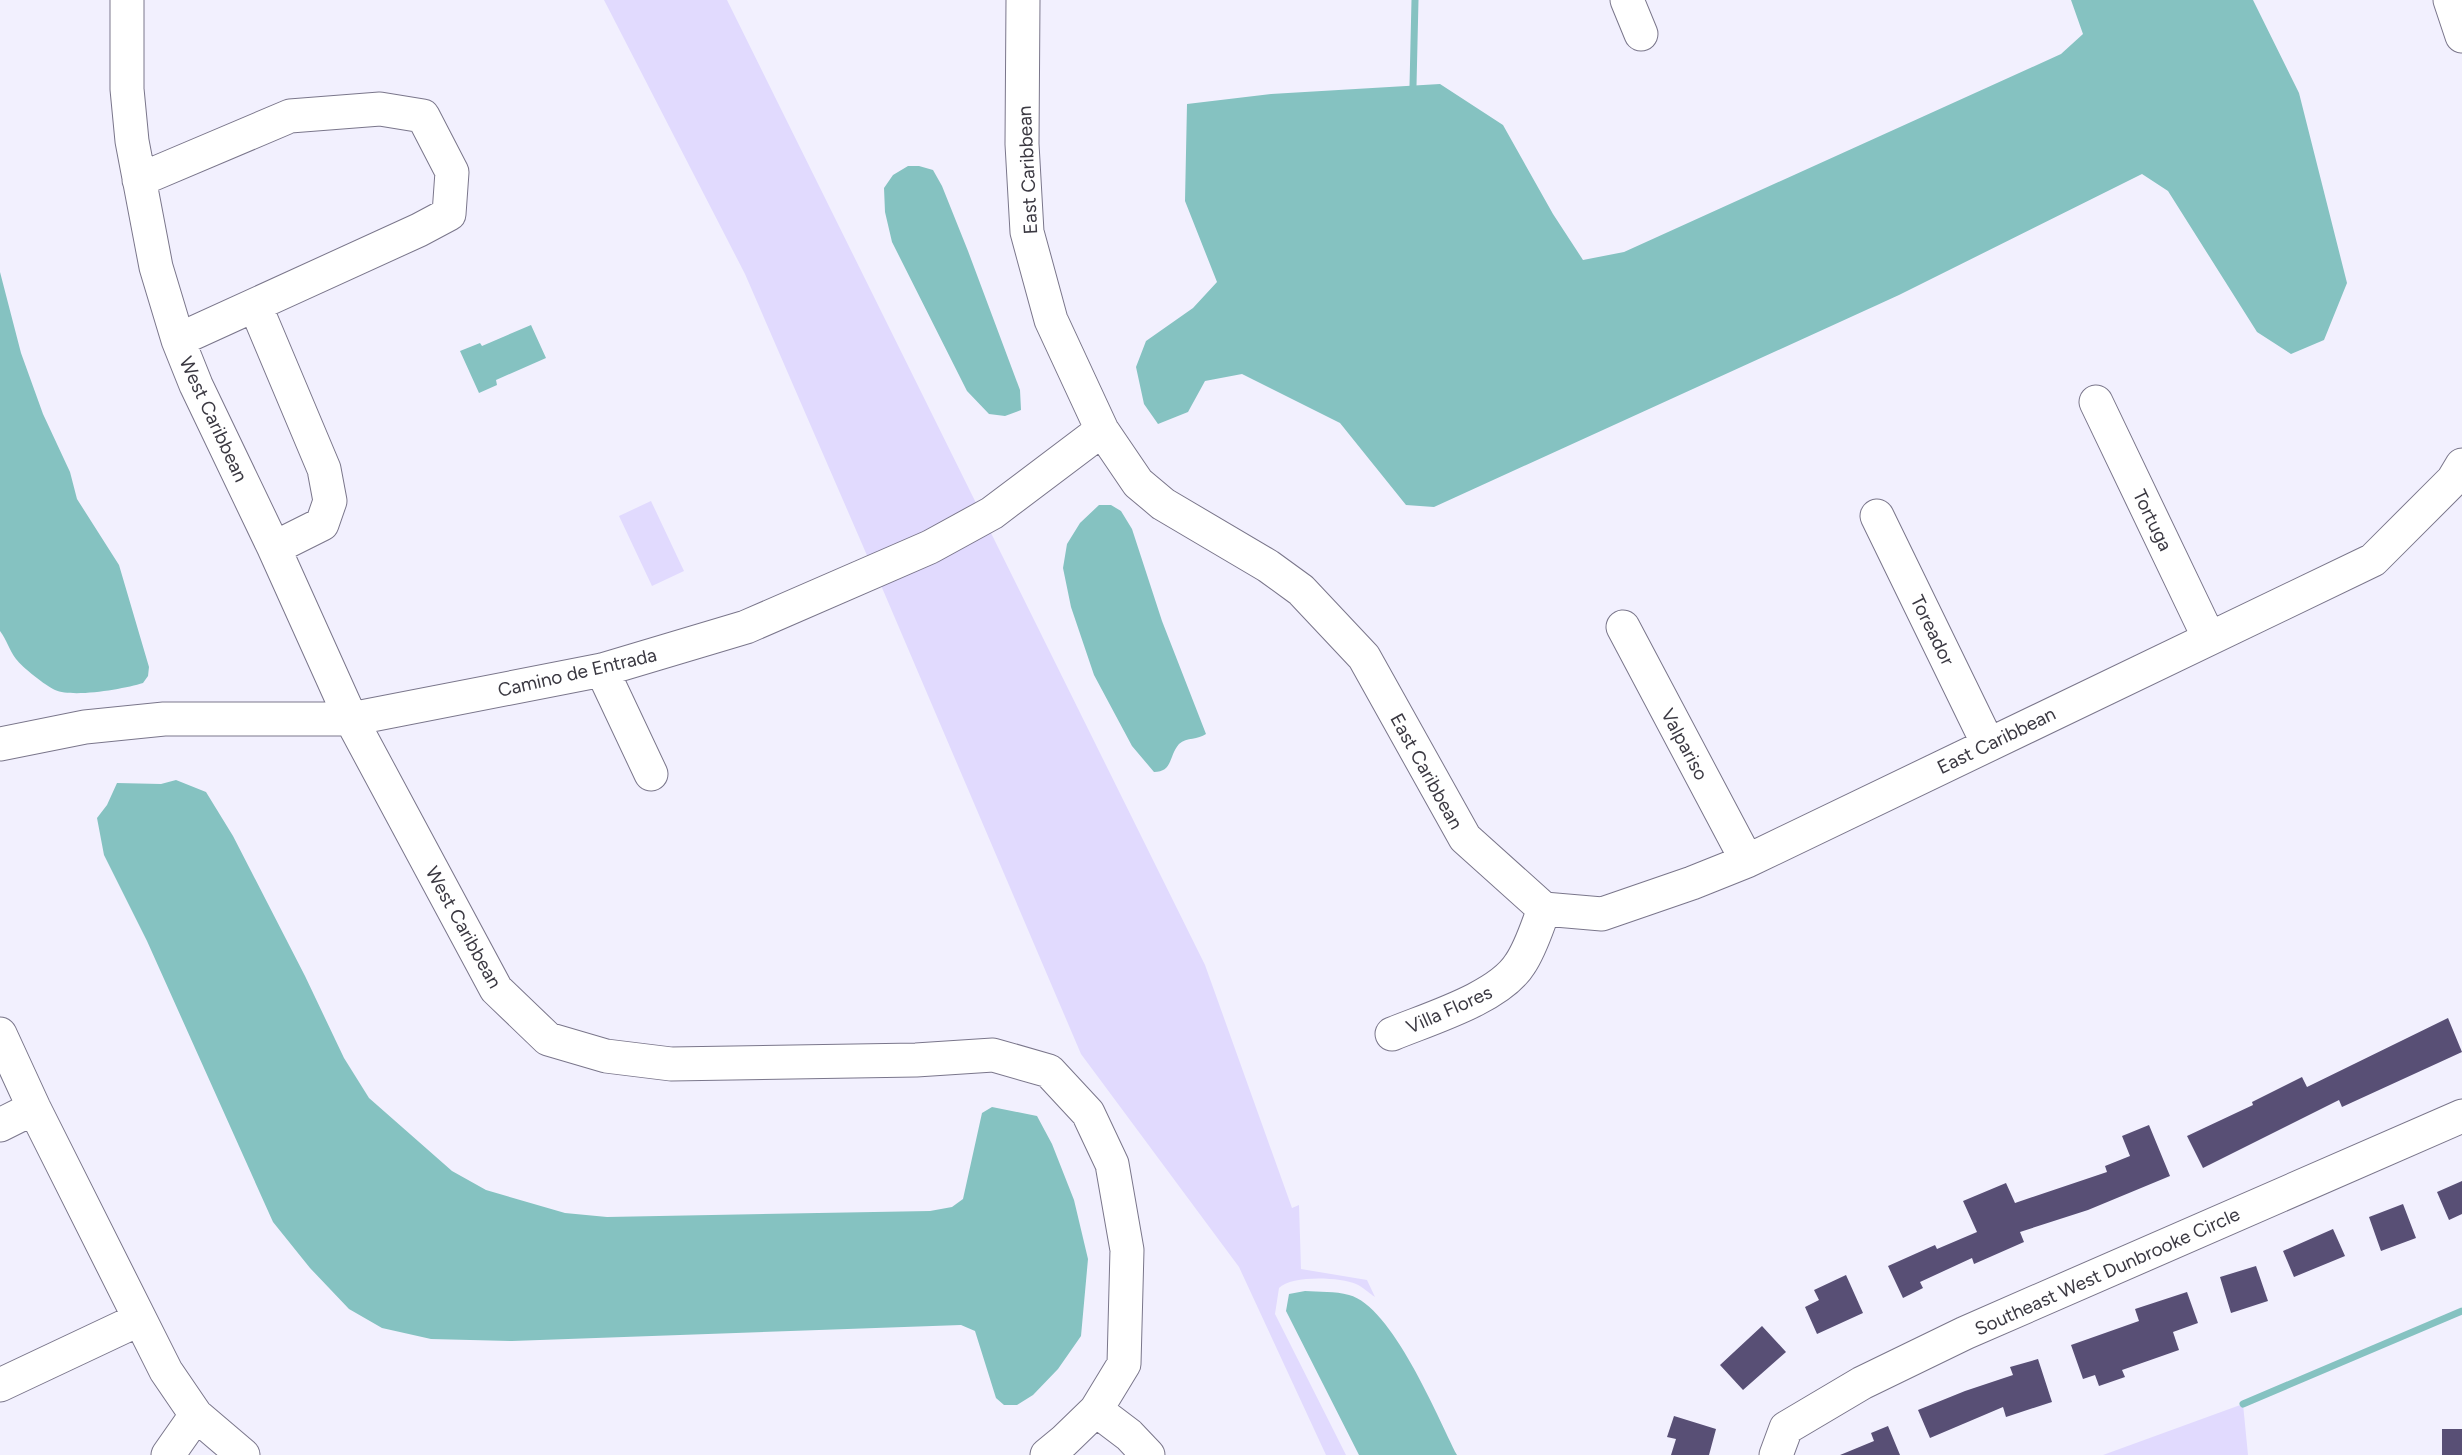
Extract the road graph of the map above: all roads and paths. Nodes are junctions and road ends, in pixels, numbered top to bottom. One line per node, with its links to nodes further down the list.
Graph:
1 (127, 0): 7 (street, West Caribbean)
2 (1023, 0): 11 (street, East Caribbean)
3 (1627, 0): 5 (street)
4 (2450, 0): 6 (street)
5 (1641, 34)
6 (2462, 36)
7 (139, 180): 8 (street); 9 (street, West Caribbean)
8 (255, 305): 9 (street); 14 (street)
9 (178, 340): 14 (street, West Caribbean)
10 (2096, 402): 16 (street, Tortuga)
11 (1102, 430): 17 (street, Camino de Entrada); 23 (street, East Caribbean)
12 (2462, 465): 16 (street, East Caribbean)
13 (1877, 516): 20 (street, Toreador)
14 (274, 548): 18 (street, West Caribbean)
15 (1623, 627): 22 (street, Valpariso)
16 (2209, 638): 20 (street, East Caribbean)
17 (603, 670): 18 (street, Camino de Entrada); 21 (street)
18 (351, 719): 19 (street, Camino de Entrada); 31 (street, West Caribbean)
19 (0, 744)
20 (1988, 744): 22 (street, East Caribbean)
21 (652, 775)
22 (1747, 862): 23 (street, East Caribbean)
23 (1544, 909): 25 (street, Villa Flores)
24 (0, 1034): 26 (street)
25 (1392, 1034)
26 (34, 1108): 28 (street); 29 (street)
27 (2462, 1116): 37 (street, Southeast West Dunbrooke Circle)
28 (0, 1125)
29 (138, 1320): 30 (street); 32 (street)
30 (0, 1385)
31 (1096, 1410): 35 (street, West Caribbean); 36 (street)
32 (196, 1415): 33 (street); 34 (street)
33 (169, 1455)
34 (243, 1455)
35 (1047, 1455)
36 (1148, 1455)
37 (1776, 1455)

